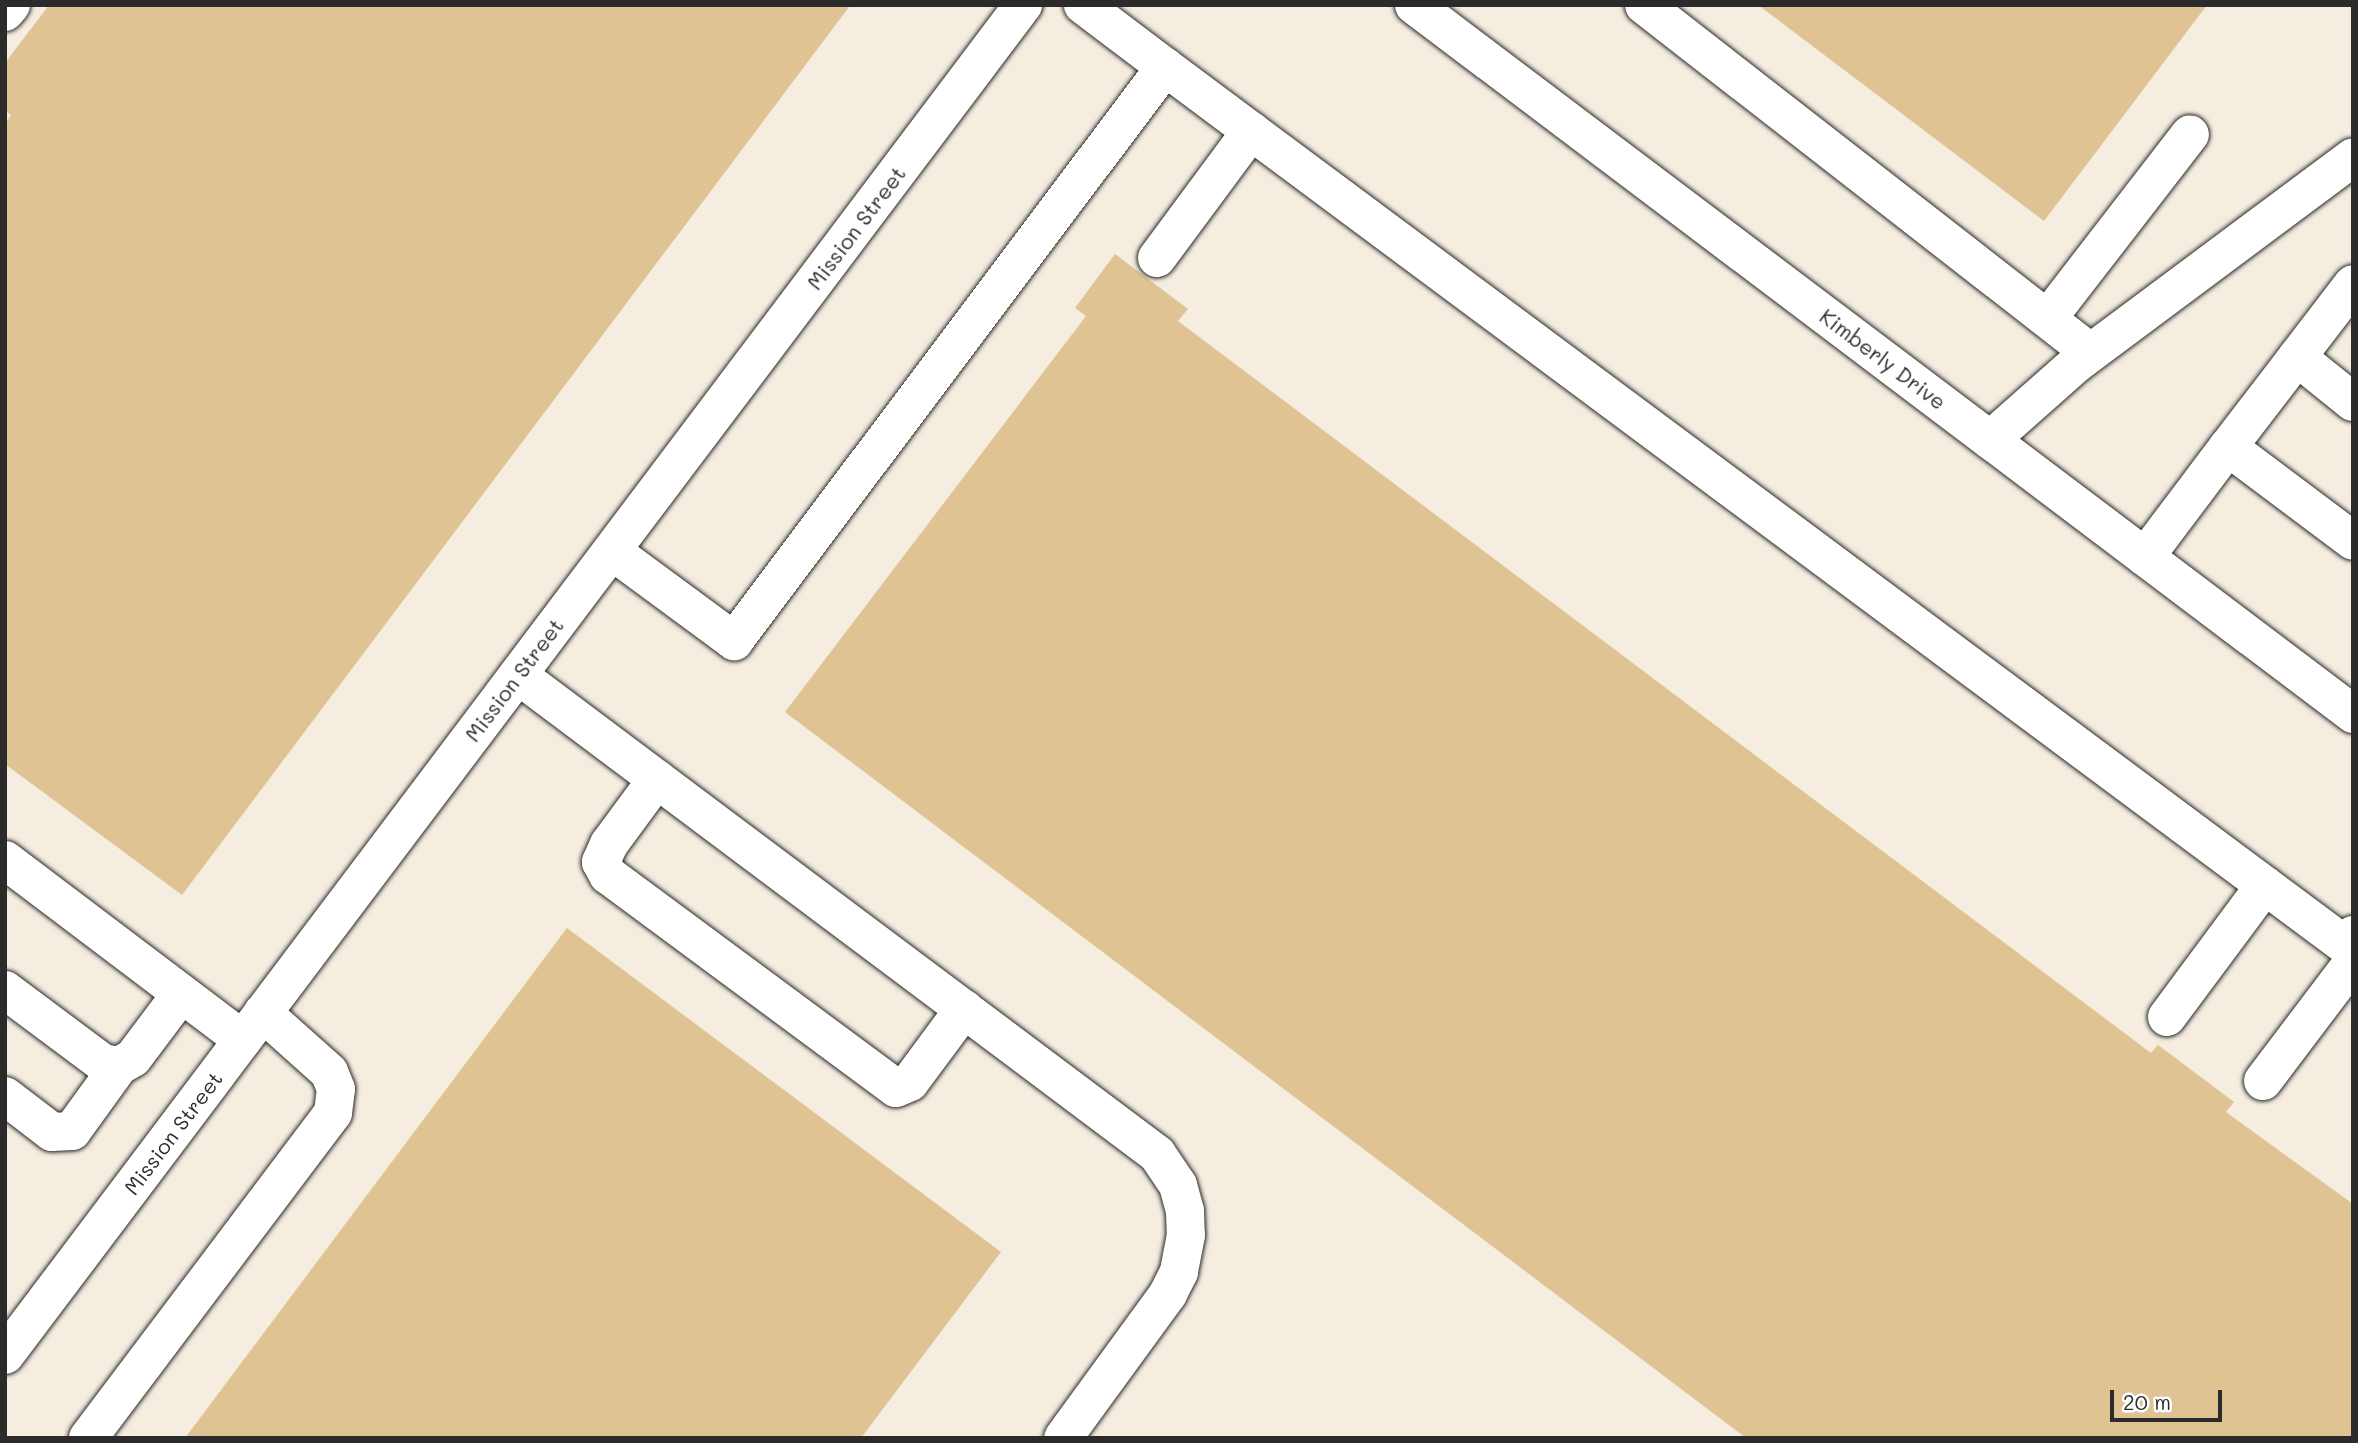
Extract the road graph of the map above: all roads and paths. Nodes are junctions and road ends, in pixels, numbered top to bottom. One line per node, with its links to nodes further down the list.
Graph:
1 (11, 5): 6 (street)
2 (1023, 5): 20 (street, Mission Street)
3 (1083, 5): 7 (street)
4 (1414, 5): 17 (street, Kimberly Drive)
5 (1644, 5): 13 (street)
6 (5, 12)
7 (1165, 67): 8 (street); 20 (street)
8 (1251, 131): 11 (street); 26 (street)
9 (2190, 134): 13 (street)
10 (2353, 157): 14 (street)
11 (1157, 258)
12 (2353, 284): 15 (street)
13 (2048, 318): 14 (street)
14 (2091, 353): 17 (street)
15 (2297, 358): 16 (street); 18 (street)
16 (2353, 402)
17 (1990, 440): 21 (street, Kimberly Drive)
18 (2228, 447): 19 (street); 21 (street)
19 (2353, 541)
20 (612, 551): 22 (street, Mission Street)
21 (2145, 557): 23 (street, Kimberly Drive)
22 (518, 675): 24 (street); 32 (street, Mission Street)
23 (2353, 714)
24 (657, 779): 30 (street); 30 (street)
25 (5, 860): 29 (street)
26 (2265, 885): 27 (street); 31 (street)
27 (2351, 948): 34 (street)
28 (5, 990): 33 (street)
29 (181, 994): 32 (street); 33 (street)
30 (964, 1009): 38 (street)
31 (2167, 1017)
32 (253, 1027): 36 (street, Mission Street); 37 (street)
33 (119, 1066): 35 (street)
34 (2263, 1081)
35 (5, 1096)
36 (5, 1355)
37 (88, 1438)
38 (1063, 1438)

